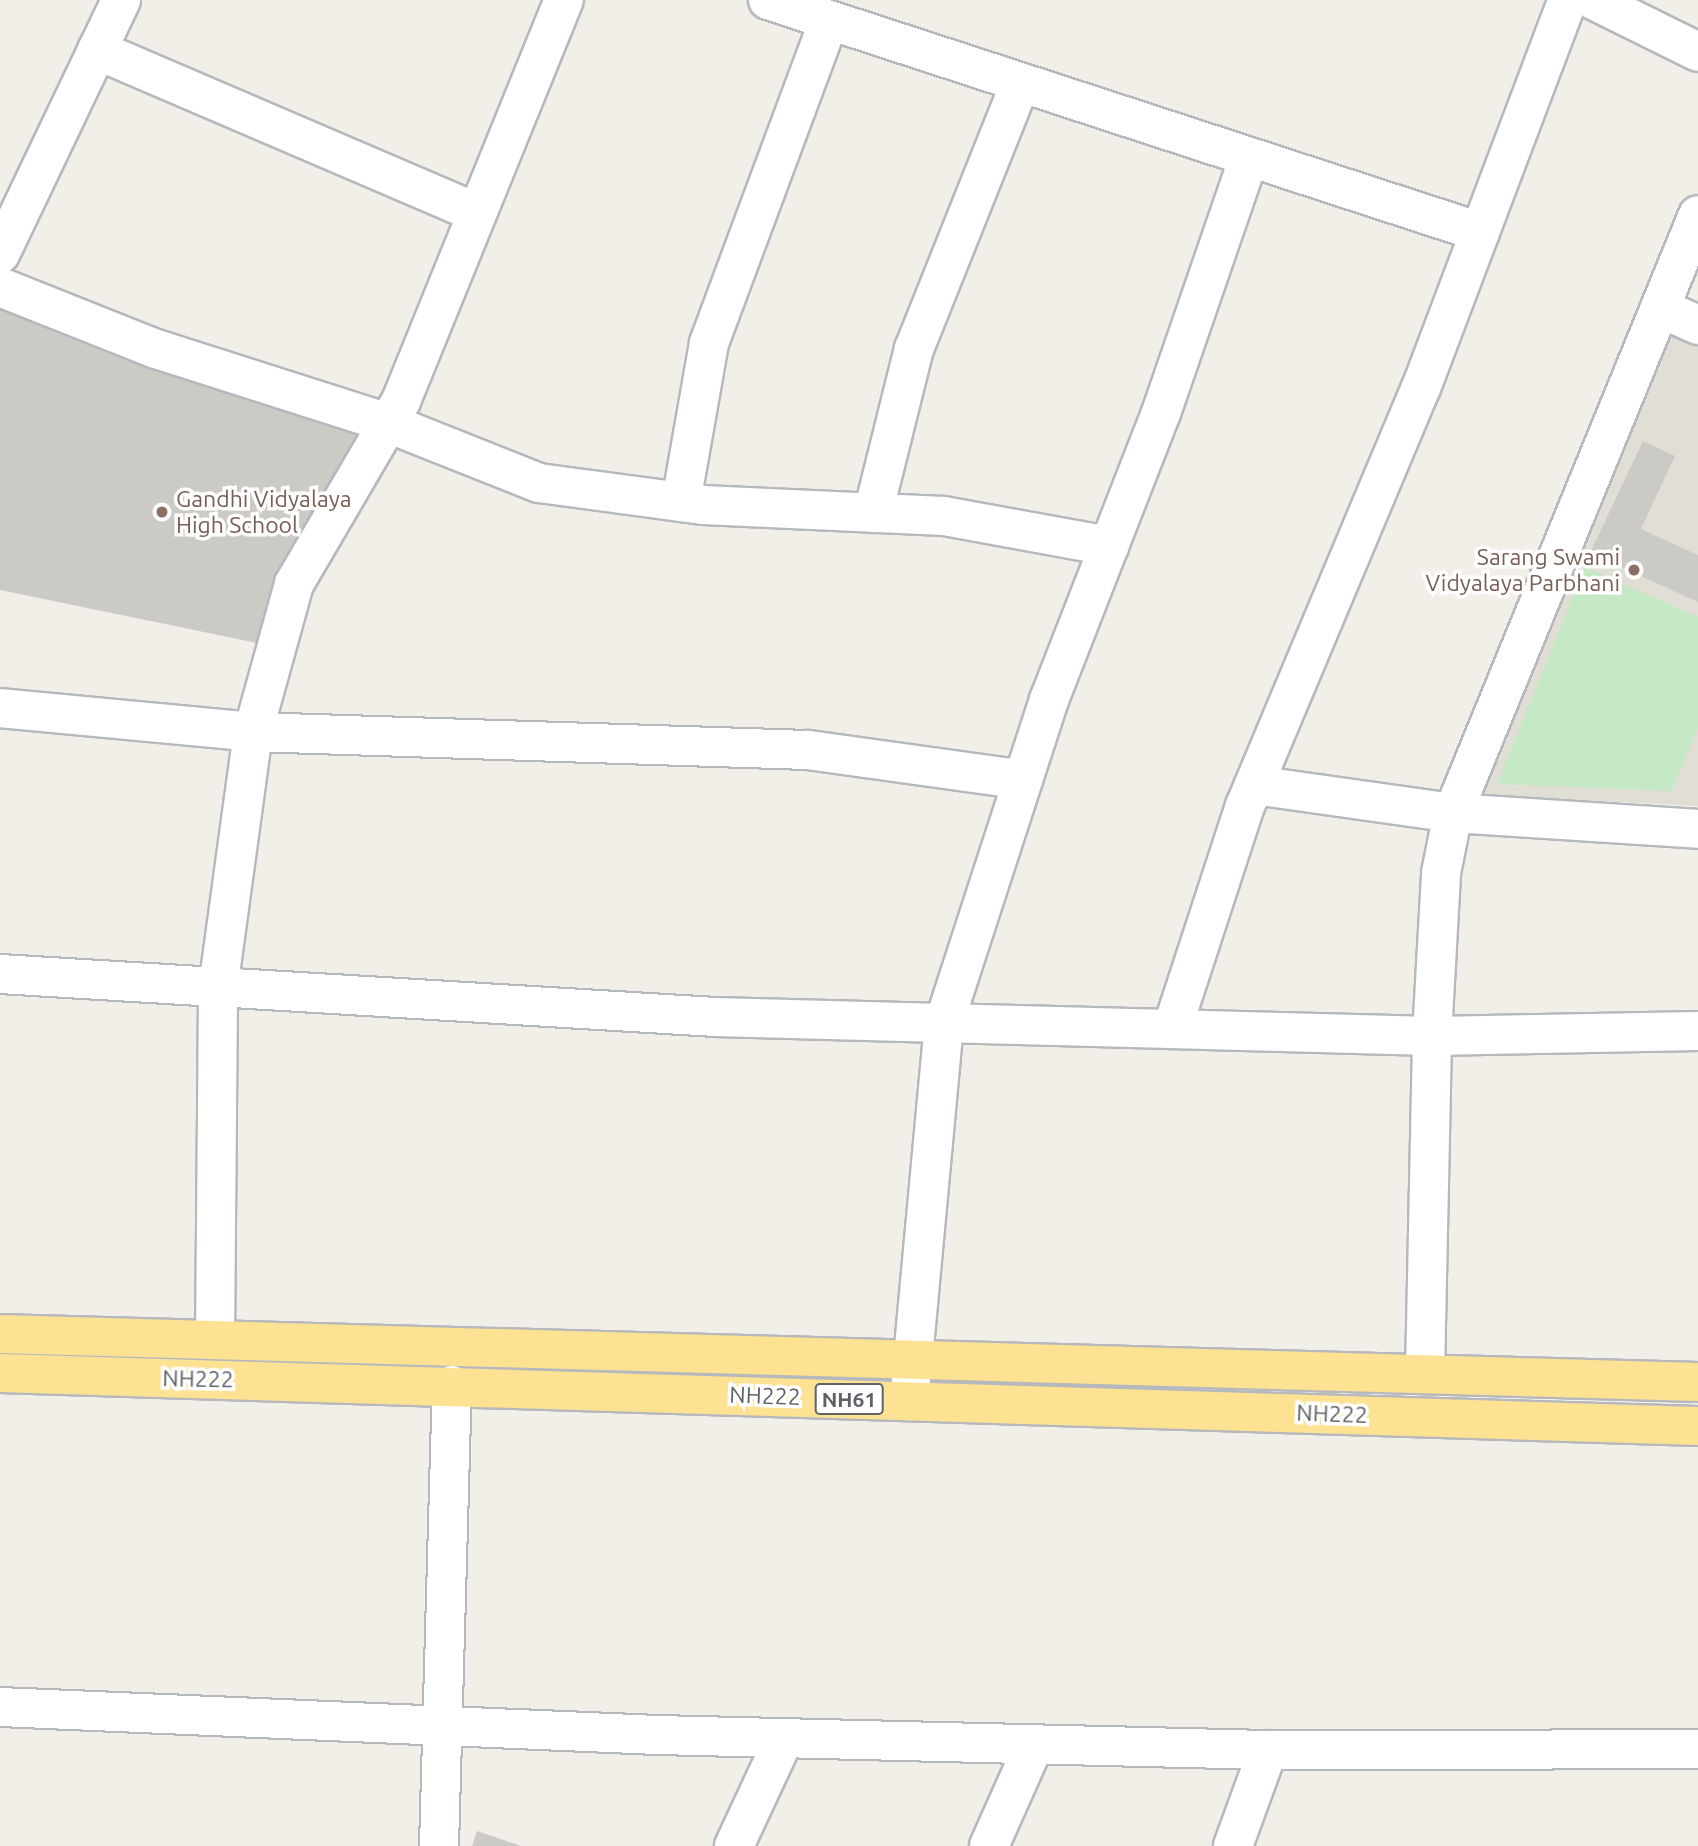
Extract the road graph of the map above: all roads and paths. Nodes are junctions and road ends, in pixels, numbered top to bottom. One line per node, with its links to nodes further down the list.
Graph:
1 (121, 0): 7 (street)
2 (564, 0): 11 (street)
3 (768, 0): 6 (street)
4 (1568, 0): 13 (street)
5 (1593, 0): 8 (street)
6 (829, 21): 9 (street); 19 (street)
7 (97, 50): 11 (street); 14 (street)
8 (1698, 52)
9 (1020, 85): 10 (street); 20 (street)
10 (1249, 158): 13 (street); 21 (street)
11 (477, 213): 18 (street)
12 (1698, 215): 16 (street)
13 (1480, 232): 25 (street)
14 (0, 254)
15 (0, 287): 18 (street)
16 (1660, 308): 17 (street); 26 (street)
17 (1698, 325)
18 (388, 424): 19 (street); 23 (street)
19 (681, 502): 20 (street)
20 (873, 513): 21 (street)
21 (1109, 546): 24 (street)
22 (0, 708): 23 (street)
23 (253, 732): 24 (street); 29 (street)
24 (1023, 780): 30 (street)
25 (1254, 785): 26 (street); 31 (street)
26 (1453, 813): 27 (street); 33 (street)
27 (1698, 829)
28 (0, 974): 29 (street)
29 (218, 988): 30 (street); 35 (street)
30 (944, 1023): 31 (street); 36 (street)
31 (1172, 1029): 33 (street)
32 (1698, 1031): 33 (street)
33 (1432, 1036): 38 (street)
34 (0, 1334): 35 (highway, NH222 / NH61)
35 (215, 1340): 36 (highway, NH222 / NH61)
36 (914, 1359): 38 (highway, NH222 / NH61); 41 (street)
37 (0, 1373): 40 (highway, NH222 / NH61)
38 (1425, 1374): 39 (highway, NH222 / NH61)
39 (1698, 1382)
40 (452, 1385): 41 (highway, NH222 / NH61); 44 (street)
41 (909, 1401): 42 (highway, NH222 / NH61)
42 (1698, 1426)
43 (0, 1706): 44 (street)
44 (442, 1726): 45 (street); 49 (street)
45 (784, 1739): 46 (street); 50 (street)
46 (1034, 1745): 48 (street); 51 (street)
47 (1698, 1749): 48 (street)
48 (1268, 1750): 52 (street)
49 (439, 1846)
50 (734, 1846)
51 (989, 1846)
52 (1233, 1846)

